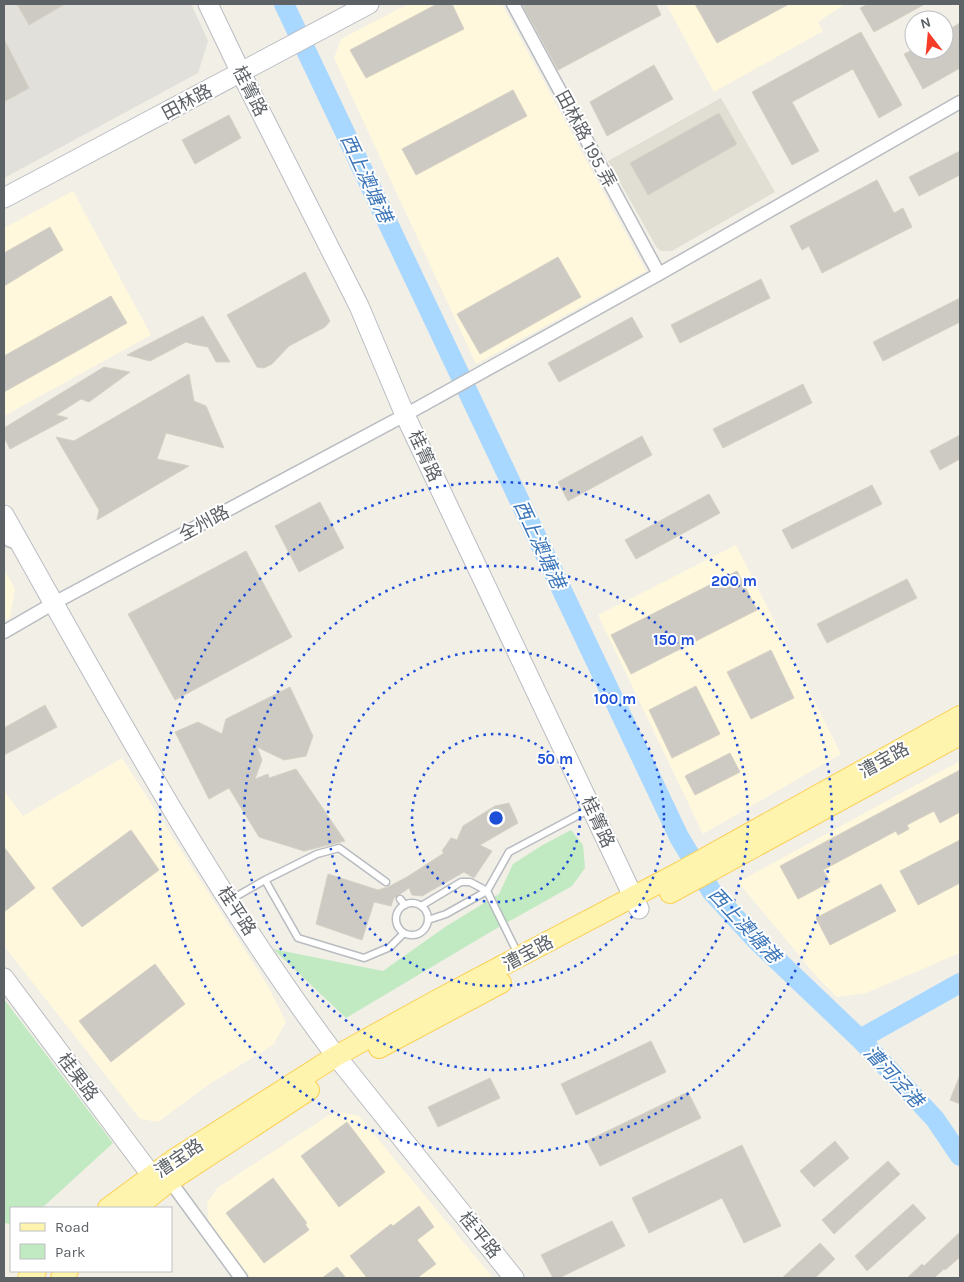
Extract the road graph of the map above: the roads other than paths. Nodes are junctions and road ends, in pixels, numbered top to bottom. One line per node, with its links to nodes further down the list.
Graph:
1 (208, 4): 4 (street, 桂箐路)
2 (369, 4): 4 (street, 田林路)
3 (513, 4): 7 (street, 田林路 195 弄)
4 (241, 73): 6 (street, 田林路); 8 (street, 桂箐路)
5 (960, 102): 7 (street, 全州路)
6 (4, 198)
7 (659, 274): 8 (street, 全州路)
8 (405, 414): 12 (street, 全州路); 16 (street, 桂箐路)
9 (4, 515): 11 (street, 桂平路)
10 (4, 536): 11 (lane)
11 (23, 548): 12 (street, 桂平路)
12 (54, 603): 13 (street, 全州路); 22 (street, 桂平路)
13 (4, 632)
14 (960, 716): 17 (main road, 漕宝路)
15 (960, 735): 17 (main road, 漕宝路)
16 (591, 808): 20 (lane); 23 (street, 桂箐路)
17 (720, 858): 23 (main road, 漕宝路)
18 (265, 880): 19 (lane); 22 (lane); 27 (lane)
19 (386, 882)
20 (487, 891): 25 (lane); 26 (lane); 28 (lane)
21 (400, 899): 24 (lane)
22 (229, 900): 30 (street, 桂平路)
23 (636, 903): 28 (main road, 漕宝路); 30 (main road, 漕宝路)
24 (405, 906): 25 (lane); 27 (lane)
25 (421, 906): 26 (lane)
26 (428, 920): 27 (lane)
27 (404, 933)
28 (520, 957): 30 (main road, 漕宝路)
29 (4, 978): 31 (street, 桂果路)
30 (340, 1061): 31 (main road, 漕宝路); 35 (street, 桂平路)
31 (161, 1178): 32 (main road, 漕宝路); 33 (main road, 漕宝路); 34 (street)
32 (110, 1207)
33 (137, 1207)
34 (241, 1278)
35 (514, 1278)

